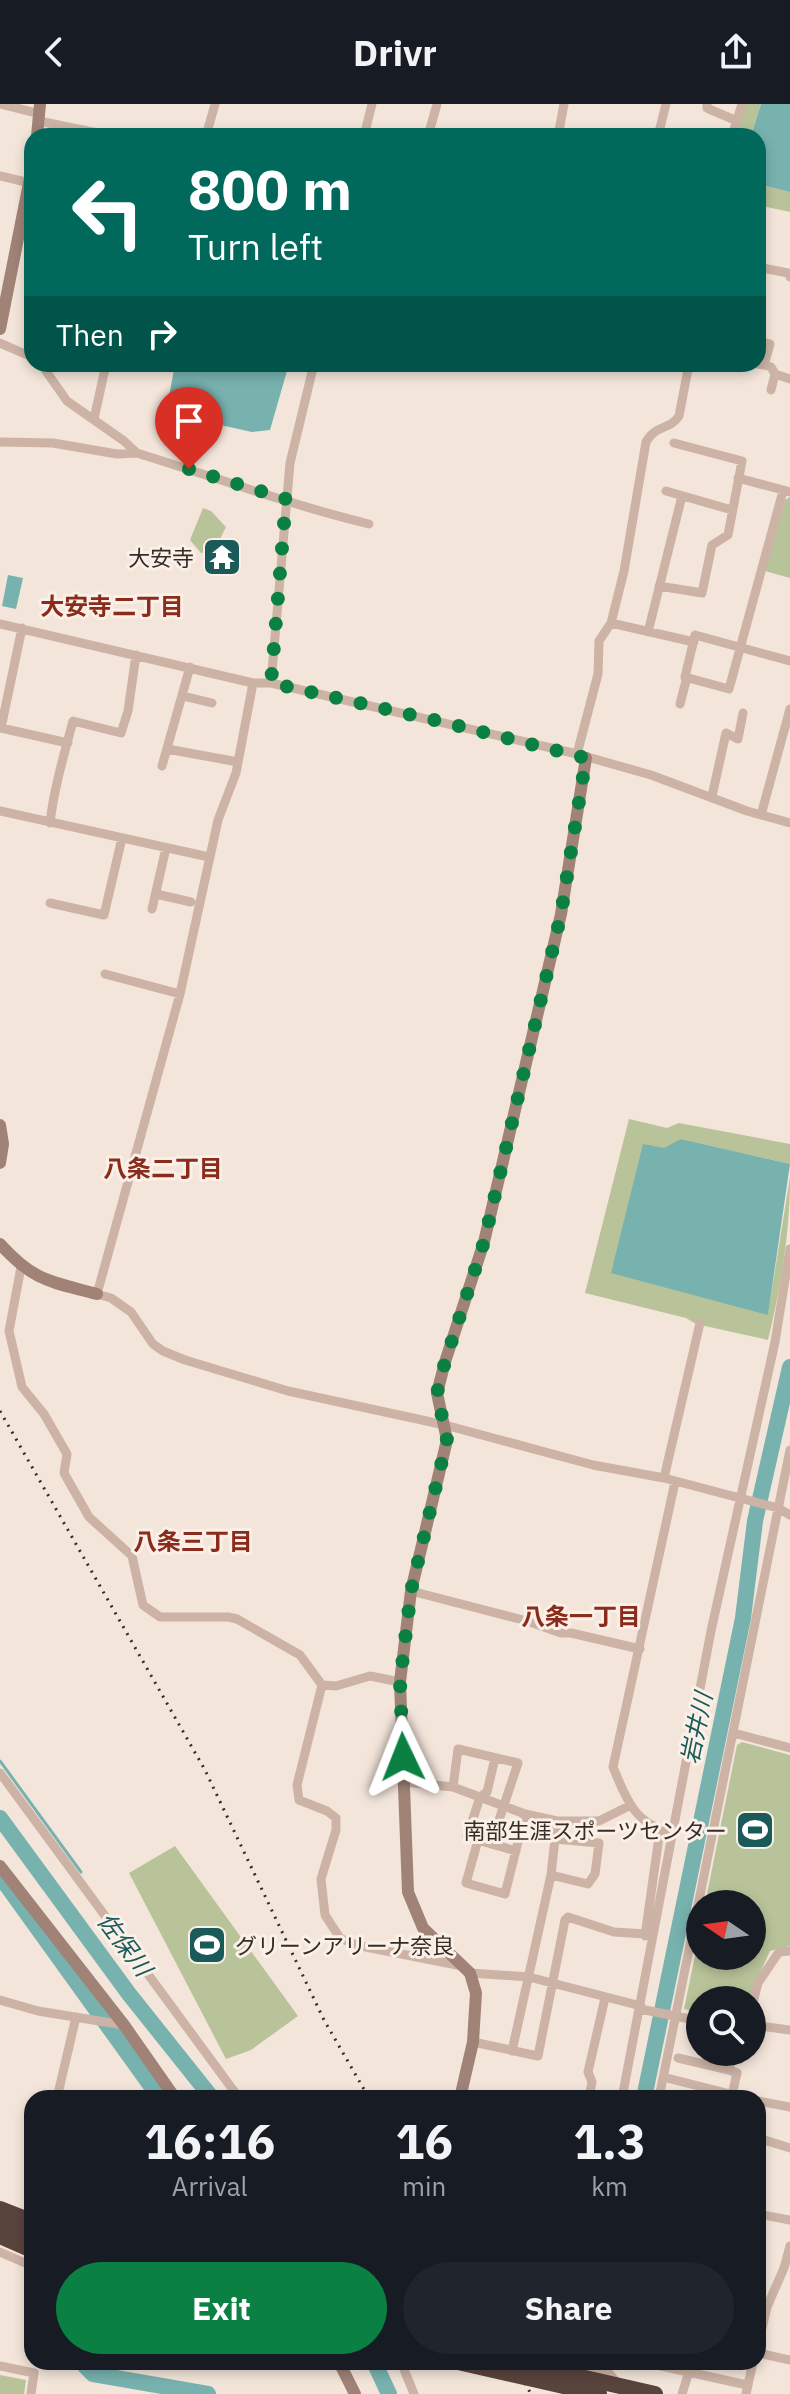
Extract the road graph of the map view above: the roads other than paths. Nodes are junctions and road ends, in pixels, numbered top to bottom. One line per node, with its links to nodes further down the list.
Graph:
1 (1, 104): 9 (street)
2 (215, 104): 12 (street)
3 (372, 104): 13 (street)
4 (437, 104): 14 (street)
5 (564, 104): 15 (street)
6 (666, 104): 16 (street)
7 (707, 104): 10 (street)
8 (742, 104): 10 (street)
9 (40, 113): 11 (street)
10 (737, 121): 17 (street)
11 (87, 128)
12 (208, 128)
13 (366, 128)
14 (430, 128)
15 (560, 128)
16 (660, 128)
17 (735, 128)
18 (0, 176): 19 (street)
19 (24, 182)
20 (24, 212): 23 (street)
21 (766, 269): 22 (street)
22 (790, 277)
23 (0, 329)
24 (0, 343): 25 (street)
25 (24, 354)
26 (766, 366): 31 (street)
27 (47, 372): 34 (street)
28 (104, 372): 34 (street)
29 (312, 372): 42 (street)
30 (687, 372): 46 (street)
31 (775, 374): 32 (street); 33 (street)
32 (790, 379)
33 (771, 390)
34 (94, 419): 37 (street)
35 (0, 442): 37 (street)
36 (674, 443): 38 (street)
37 (137, 453): 42 (street)
38 (738, 478): 40 (street); 43 (street)
39 (666, 491): 41 (street)
40 (787, 492): 51 (street)
41 (682, 496): 43 (street); 45 (street)
42 (286, 499): 44 (street); 57 (street)
43 (732, 510): 45 (street)
44 (369, 524)
45 (659, 586): 49 (street)
46 (611, 623): 49 (street); 67 (street)
47 (0, 624): 48 (street)
48 (22, 628): 52 (street); 63 (street)
49 (648, 632): 50 (street)
50 (694, 642): 51 (street); 55 (street)
51 (740, 647): 53 (street); 55 (street)
52 (136, 655): 54 (street); 63 (street)
53 (790, 661)
54 (190, 667): 56 (street); 58 (street)
55 (687, 677): 60 (street)
56 (253, 683): 57 (street); 68 (street)
57 (271, 683): 67 (street)
58 (183, 696): 59 (street); 64 (street)
59 (212, 703)
60 (680, 704)
61 (790, 709): 65 (street)
62 (743, 713): 70 (street)
63 (68, 743): 73 (street)
64 (167, 749): 68 (street); 69 (street)
65 (778, 749): 66 (street); 72 (street)
66 (790, 753)
67 (582, 756): 70 (street); 91 (street)
68 (238, 762): 77 (street)
69 (162, 766)
70 (712, 796): 72 (street)
71 (0, 811): 73 (street)
72 (761, 815): 74 (street)
73 (50, 823): 75 (street)
74 (790, 823)
75 (122, 838): 76 (street); 80 (street)
76 (166, 848): 77 (street); 78 (street)
77 (209, 857): 83 (street)
78 (156, 894): 79 (street); 81 (street)
79 (191, 902)
80 (50, 903)
81 (152, 909)
82 (105, 974): 83 (street)
83 (180, 994): 89 (street)
84 (0, 1125): 85 (street)
85 (0, 1163)
86 (0, 1244): 88 (street)
87 (790, 1249): 95 (street)
88 (21, 1267): 89 (street); 101 (street)
89 (97, 1294): 91 (street)
90 (700, 1323): 93 (street)
91 (445, 1425): 93 (street); 98 (street)
92 (790, 1450): 96 (street)
93 (664, 1478): 94 (street)
94 (675, 1482): 95 (street); 99 (street)
95 (743, 1500): 96 (street); 114 (street)
96 (776, 1508): 97 (street); 102 (street)
97 (790, 1515)
98 (411, 1591): 99 (street); 100 (street)
99 (640, 1649): 110 (street)
100 (400, 1682): 101 (street); 106 (street)
101 (322, 1685): 124 (street)
102 (734, 1733): 103 (street); 131 (street)
103 (790, 1748)
104 (495, 1758): 107 (street); 108 (street); 109 (street)
105 (0, 1773): 145 (street)
106 (404, 1782): 107 (street); 124 (street)
107 (453, 1787): 108 (street)
108 (480, 1797): 109 (street); 116 (street)
109 (504, 1806): 111 (street); 117 (street)
110 (629, 1806): 112 (street); 113 (street)
111 (525, 1814): 112 (street); 118 (street)
112 (557, 1821): 115 (street)
113 (660, 1830): 114 (street); 121 (street)
114 (672, 1831): 123 (street)
115 (555, 1839): 120 (street); 120 (street)
116 (478, 1840): 117 (street); 118 (street)
117 (491, 1844): 118 (street)
118 (516, 1851)
119 (0, 1866): 134 (street)
120 (551, 1875): 125 (street)
121 (645, 1934): 123 (street); 126 (street)
122 (790, 1951): 127 (street)
123 (649, 1959): 130 (street)
124 (466, 1970): 125 (street); 137 (street)
125 (529, 1977): 126 (street); 138 (street)
126 (553, 1983): 128 (street); 138 (street)
127 (757, 1986)
128 (605, 1998): 130 (street); 147 (street)
129 (0, 2000): 132 (street)
130 (641, 2008): 131 (street); 148 (street)
131 (673, 2015): 133 (street); 142 (street)
132 (76, 2017): 134 (street); 143 (street)
133 (686, 2018)
134 (124, 2025): 144 (street)
135 (766, 2027): 136 (street)
136 (790, 2030)
137 (473, 2042): 138 (street); 146 (street)
138 (512, 2051)
139 (678, 2058): 141 (street)
140 (730, 2066): 141 (street)
141 (729, 2070): 151 (street)
142 (663, 2077): 149 (street); 150 (street)
143 (59, 2090)
144 (169, 2090)
145 (233, 2090)
146 (462, 2090)
147 (590, 2090)
148 (624, 2090)
149 (661, 2090)
150 (713, 2090)
151 (733, 2090)
152 (766, 2103): 153 (street)
153 (790, 2107)
154 (766, 2140): 155 (street)
155 (790, 2148)
156 (0, 2209): 158 (highway)
157 (766, 2216): 160 (street)
158 (24, 2218)
159 (24, 2220): 161 (highway)
160 (790, 2220)
161 (0, 2222)
162 (0, 2236): 163 (highway)
163 (24, 2246)
164 (790, 2246): 167 (street)
165 (0, 2252): 166 (street)
166 (24, 2262)
167 (787, 2268): 168 (street)
168 (766, 2311)
169 (766, 2355): 170 (street)
170 (790, 2360)
171 (0, 2366): 184 (street)
172 (343, 2370): 185 (street)
173 (404, 2370): 186 (street)
174 (494, 2370): 188 (highway, bridge)
175 (550, 2370): 189 (highway, bridge)
176 (569, 2370): 187 (street)
177 (607, 2370): 188 (street)
178 (609, 2370): 189 (street)
179 (674, 2370): 182 (street)
180 (690, 2370): 182 (street)
181 (751, 2370): 183 (street)
182 (689, 2374): 183 (street); 190 (street)
183 (747, 2390)
184 (31, 2394)
185 (355, 2394)
186 (414, 2394)
187 (561, 2394)
188 (601, 2394)
189 (655, 2394)
190 (682, 2394)

